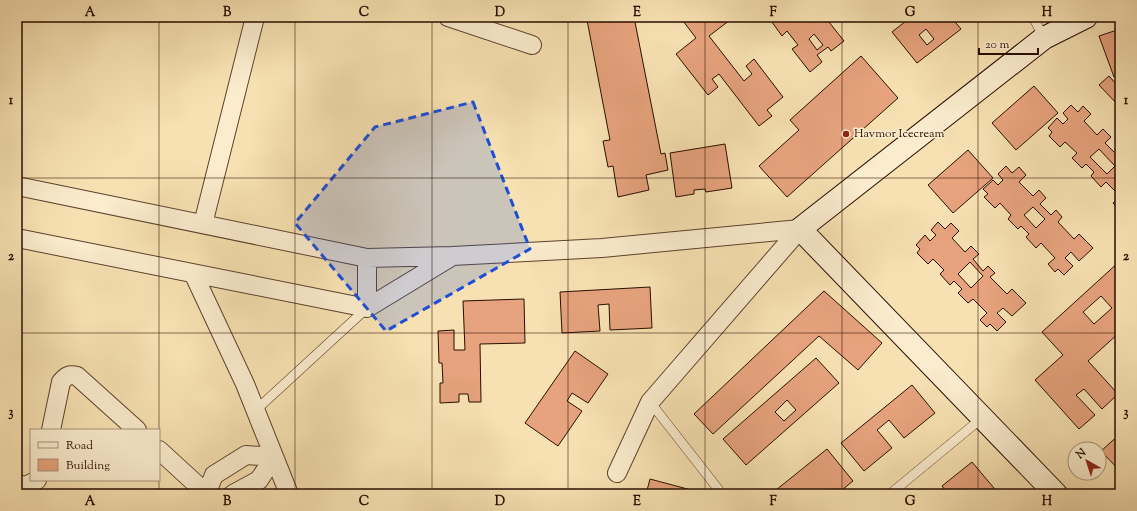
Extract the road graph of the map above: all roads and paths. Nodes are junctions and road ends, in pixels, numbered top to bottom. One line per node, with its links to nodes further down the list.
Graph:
1 (255, 17): 8 (street)
2 (448, 17): 6 (street)
3 (1033, 17): 5 (lane)
4 (1086, 17): 5 (street)
5 (1044, 38): 9 (street)
6 (532, 45)
7 (17, 186): 8 (street)
8 (203, 224): 12 (street)
9 (800, 229): 11 (street); 15 (street); 17 (street)
10 (17, 238): 13 (street)
11 (452, 256): 12 (street); 14 (street)
12 (366, 258): 14 (street)
13 (194, 275): 14 (street); 16 (street)
14 (367, 308): 16 (lane)
15 (650, 402): 22 (street); 28 (lane)
16 (256, 410): 21 (street)
17 (982, 418): 29 (lane); 30 (street)
18 (51, 429): 19 (street)
19 (136, 429)
20 (160, 451): 25 (street)
21 (274, 457): 25 (street); 26 (street); 27 (street)
22 (618, 473)
23 (35, 481): 24 (street)
24 (17, 484)
25 (208, 494)
26 (233, 494)
27 (289, 494)
28 (722, 494)
29 (890, 494)
30 (1056, 494)

